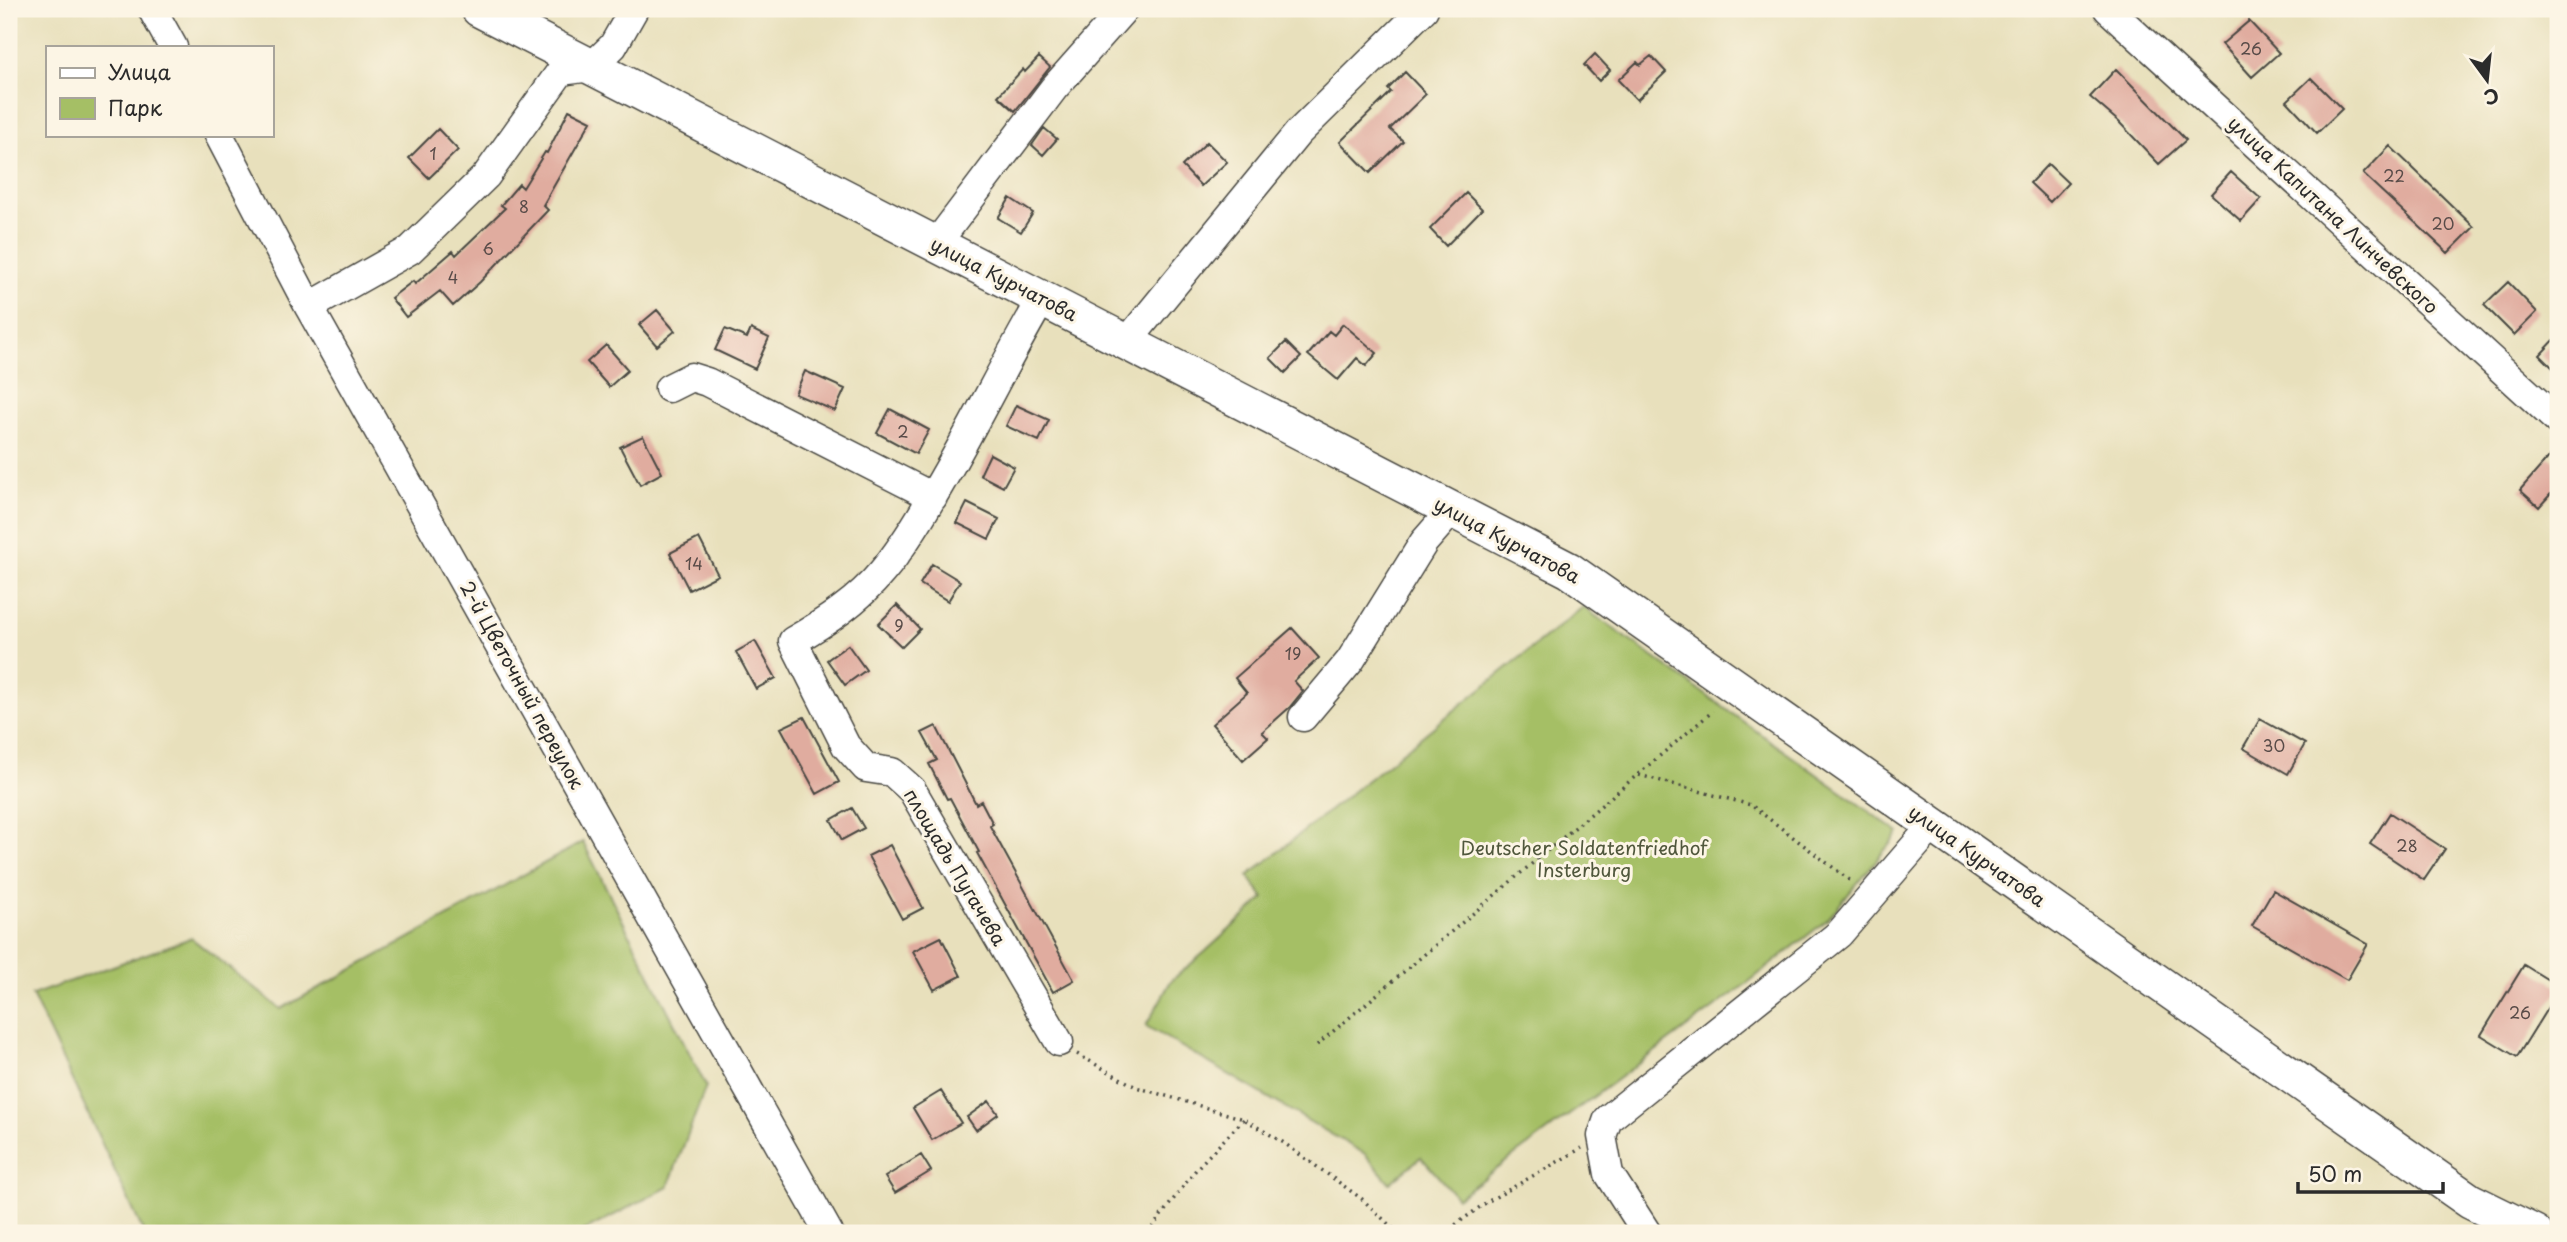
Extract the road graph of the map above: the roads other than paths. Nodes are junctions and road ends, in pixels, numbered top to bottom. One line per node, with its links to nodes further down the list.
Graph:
1 (152, 9): 7 (street)
2 (479, 9): 8 (main road, улица Курчатова)
3 (634, 9): 8 (street)
4 (1124, 9): 10 (street)
5 (1424, 9): 13 (street)
6 (2108, 9): 15 (street, улица Капитана Линчевского)
7 (172, 46)
8 (591, 67): 10 (main road, улица Курчатова); 12 (street)
9 (220, 136): 12 (street, 2-й Цветочный переулок)
10 (936, 244): 11 (main road, улица Курчатова)
11 (1042, 299): 13 (main road, улица Курчатова); 16 (street)
12 (309, 307): 21 (street, 2-й Цветочный переулок)
13 (1126, 342): 17 (main road, улица Курчатова)
14 (669, 387): 16 (street)
15 (2558, 421)
16 (933, 497): 20 (street, площадь Пугачева)
17 (1452, 510): 18 (street); 19 (main road, улица Курчатова)
18 (1303, 717)
19 (1933, 825): 22 (street); 23 (main road, улица Курчатова)
20 (1059, 1042)
21 (829, 1233)
22 (1647, 1233)
23 (2535, 1233)

